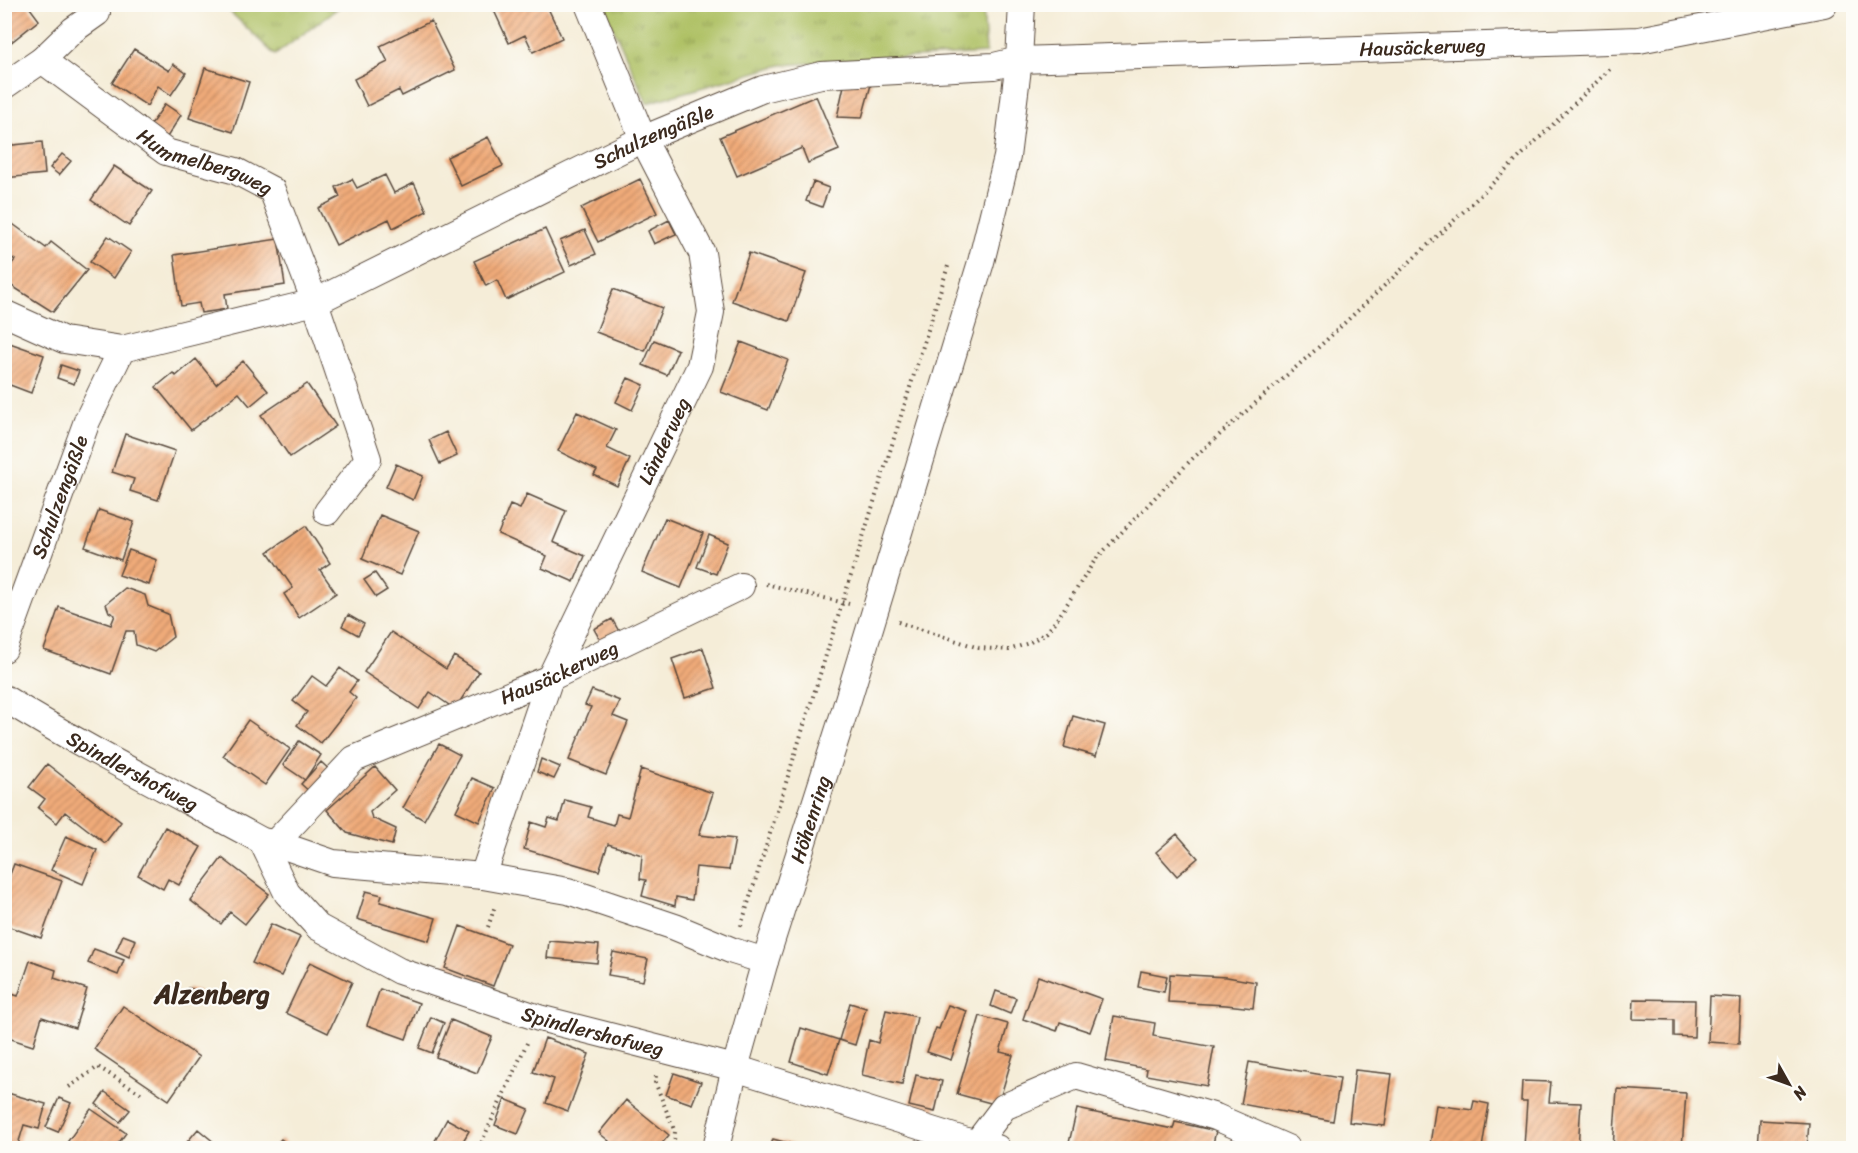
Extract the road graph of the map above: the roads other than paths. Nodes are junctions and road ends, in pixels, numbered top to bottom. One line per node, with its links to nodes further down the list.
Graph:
1 (588, 4): 8 (street, Länderweg)
2 (1023, 4): 6 (street, Höhenring)
3 (1824, 4): 6 (street, Hausäckerweg)
4 (97, 13): 5 (street)
5 (42, 60): 7 (street); 9 (street, Hummelbergweg)
6 (1019, 60): 8 (street, Schulzengäßle); 19 (street, Höhenring)
7 (4, 86)
8 (643, 139): 9 (street, Schulzengäßle); 15 (street, Länderweg)
9 (315, 302): 11 (street, Schulzengäßle); 12 (street)
10 (4, 313): 11 (street, Schulzengäßle)
11 (122, 349): 14 (street, Schulzengäßle)
12 (327, 512)
13 (741, 586): 15 (street, Hausäckerweg)
14 (4, 649)
15 (550, 678): 17 (street, Hausäckerweg); 18 (street, Länderweg)
16 (4, 698): 17 (street, Spindlershofweg)
17 (268, 842): 18 (street, Spindlershofweg); 20 (street, Spindlershofweg)
18 (483, 876): 19 (street, Spindlershofweg)
19 (765, 961): 20 (street, Höhenring)
20 (735, 1068): 21 (street, Spindlershofweg); 22 (street, Höhenring)
21 (986, 1146): 23 (street, Spindlershofweg)
22 (716, 1149)
23 (1287, 1149)

